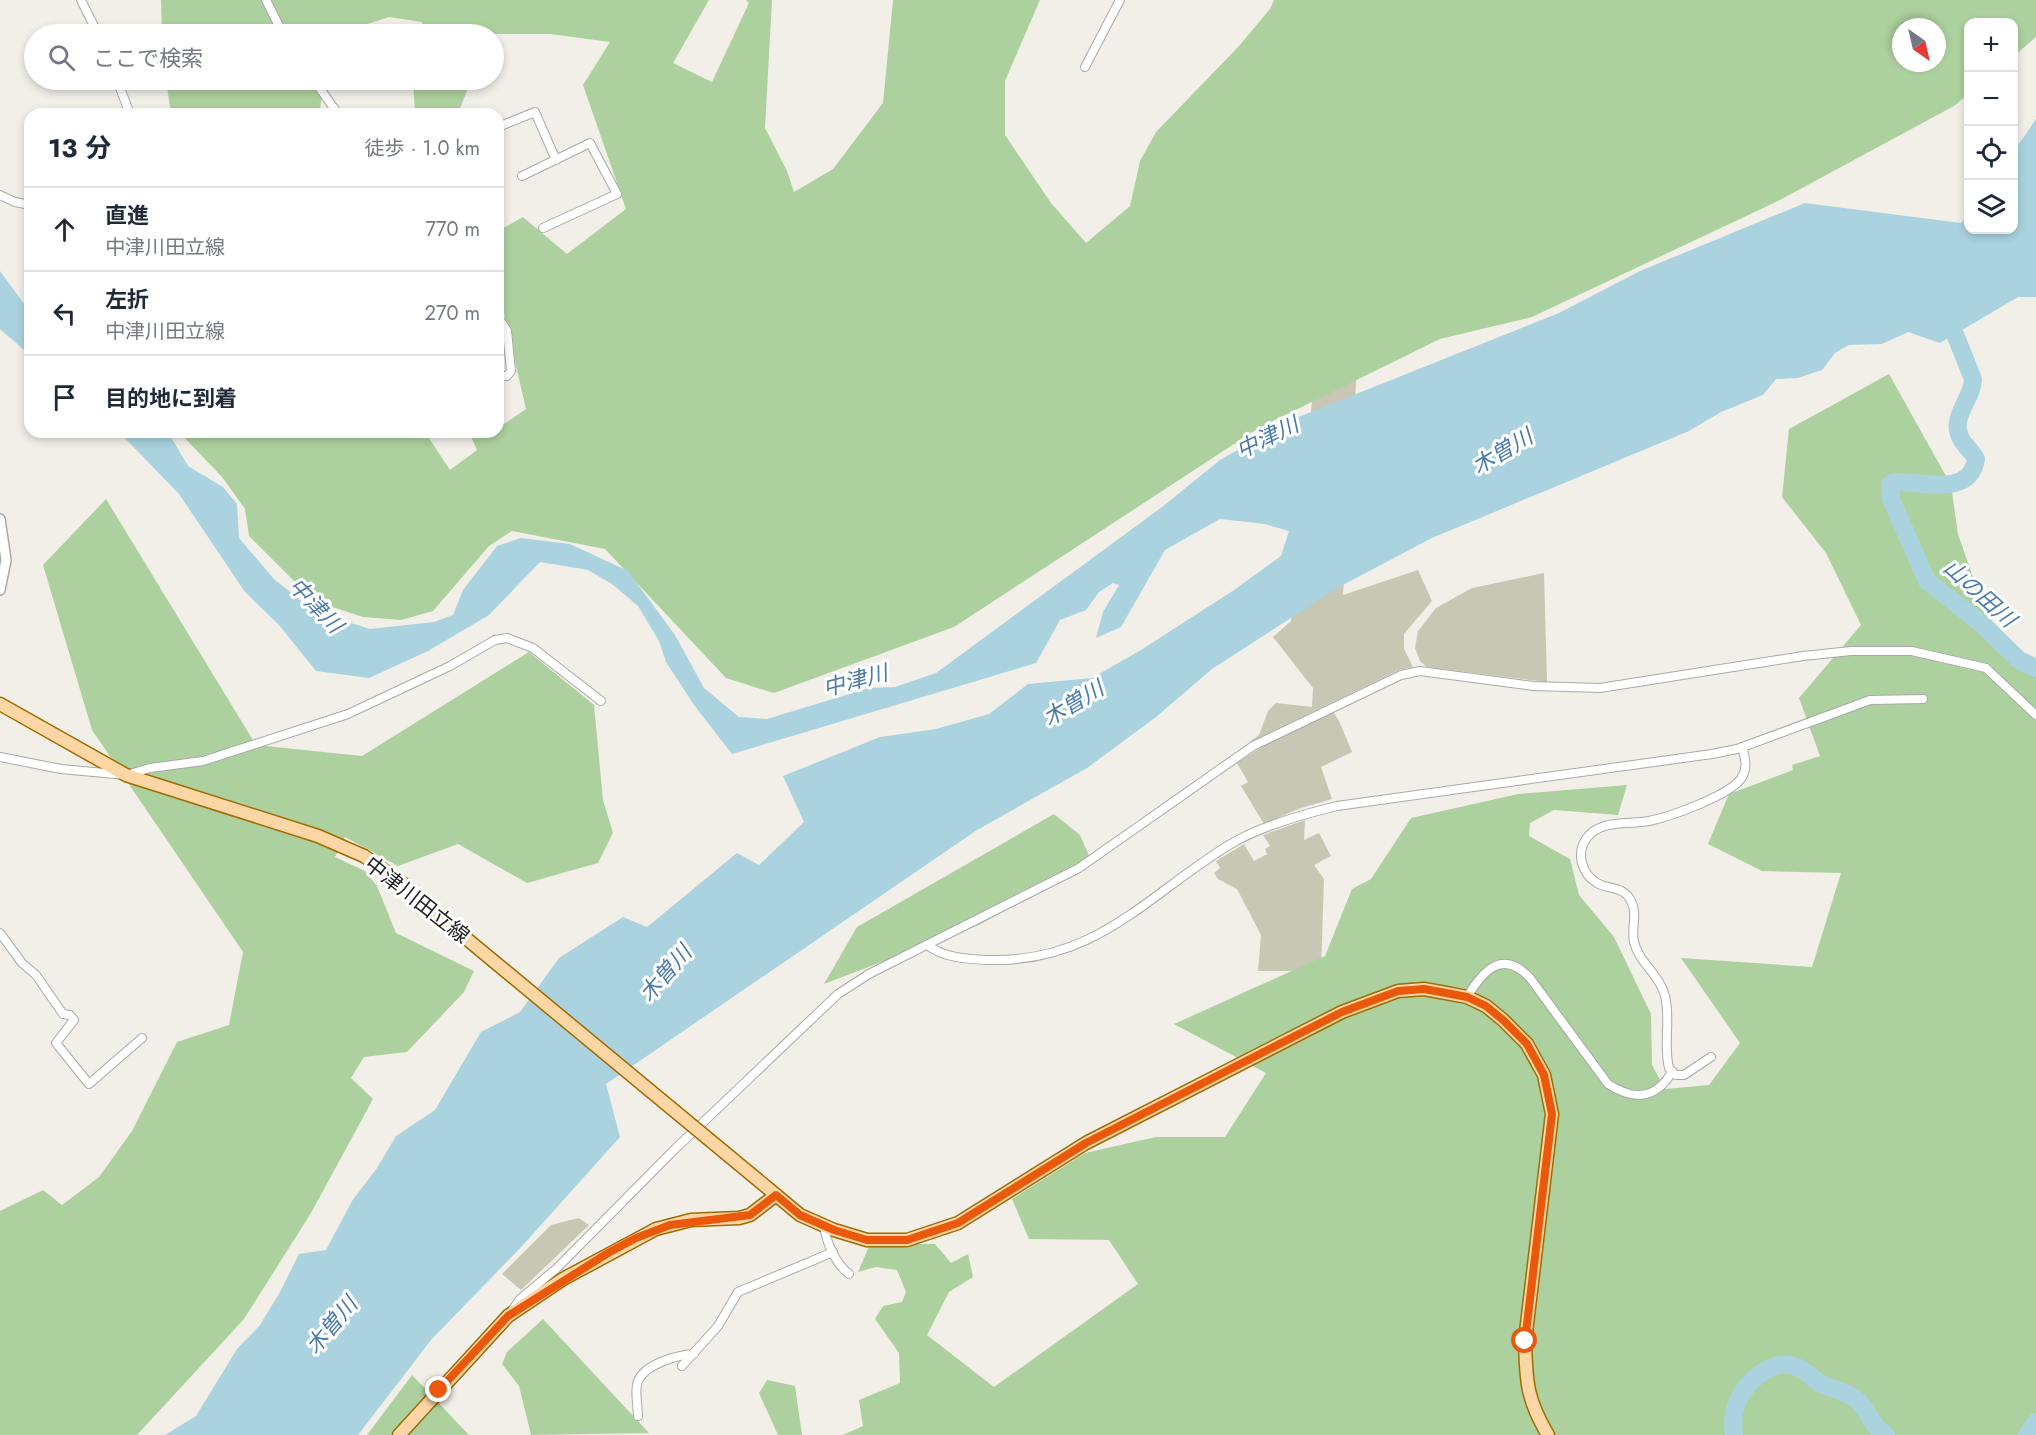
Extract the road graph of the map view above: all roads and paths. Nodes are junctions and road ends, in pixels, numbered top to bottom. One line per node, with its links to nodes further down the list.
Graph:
1 (81, 0): 4 (street)
2 (266, 0): 5 (street)
3 (1120, 0): 6 (street)
4 (93, 24)
5 (278, 24)
6 (1085, 68)
7 (121, 90): 9 (street)
8 (321, 90): 10 (street)
9 (128, 108)
10 (334, 108)
11 (504, 125): 12 (street)
12 (556, 160): 13 (street); 16 (street)
13 (522, 176)
14 (0, 195): 15 (street)
15 (24, 204)
16 (543, 228)
17 (504, 326): 18 (street)
18 (504, 376)
19 (0, 519): 20 (street)
20 (0, 590)
21 (1923, 699): 25 (street)
22 (601, 701): 27 (street)
23 (0, 704): 27 (main road, 中津川田立線)
24 (2036, 715): 29 (street)
25 (1742, 747): 29 (street); 33 (street)
26 (0, 758): 27 (street)
27 (126, 775): 34 (main road, 中津川田立線, bridge)
28 (1, 938): 31 (street)
29 (927, 945): 37 (street)
30 (1467, 997): 33 (street); 35 (main road, 中津川田立線); 43 (main road, 中津川田立線)
31 (142, 1038)
32 (1711, 1057): 33 (street)
33 (1672, 1072)
34 (773, 1193): 35 (main road, 中津川田立線); 37 (main road)
35 (824, 1226): 36 (street)
36 (833, 1252): 38 (street); 39 (street)
37 (560, 1274): 42 (main road)
38 (849, 1274)
39 (694, 1353): 40 (street); 41 (street)
40 (682, 1366)
41 (638, 1416)
42 (399, 1435)
43 (1548, 1435)

